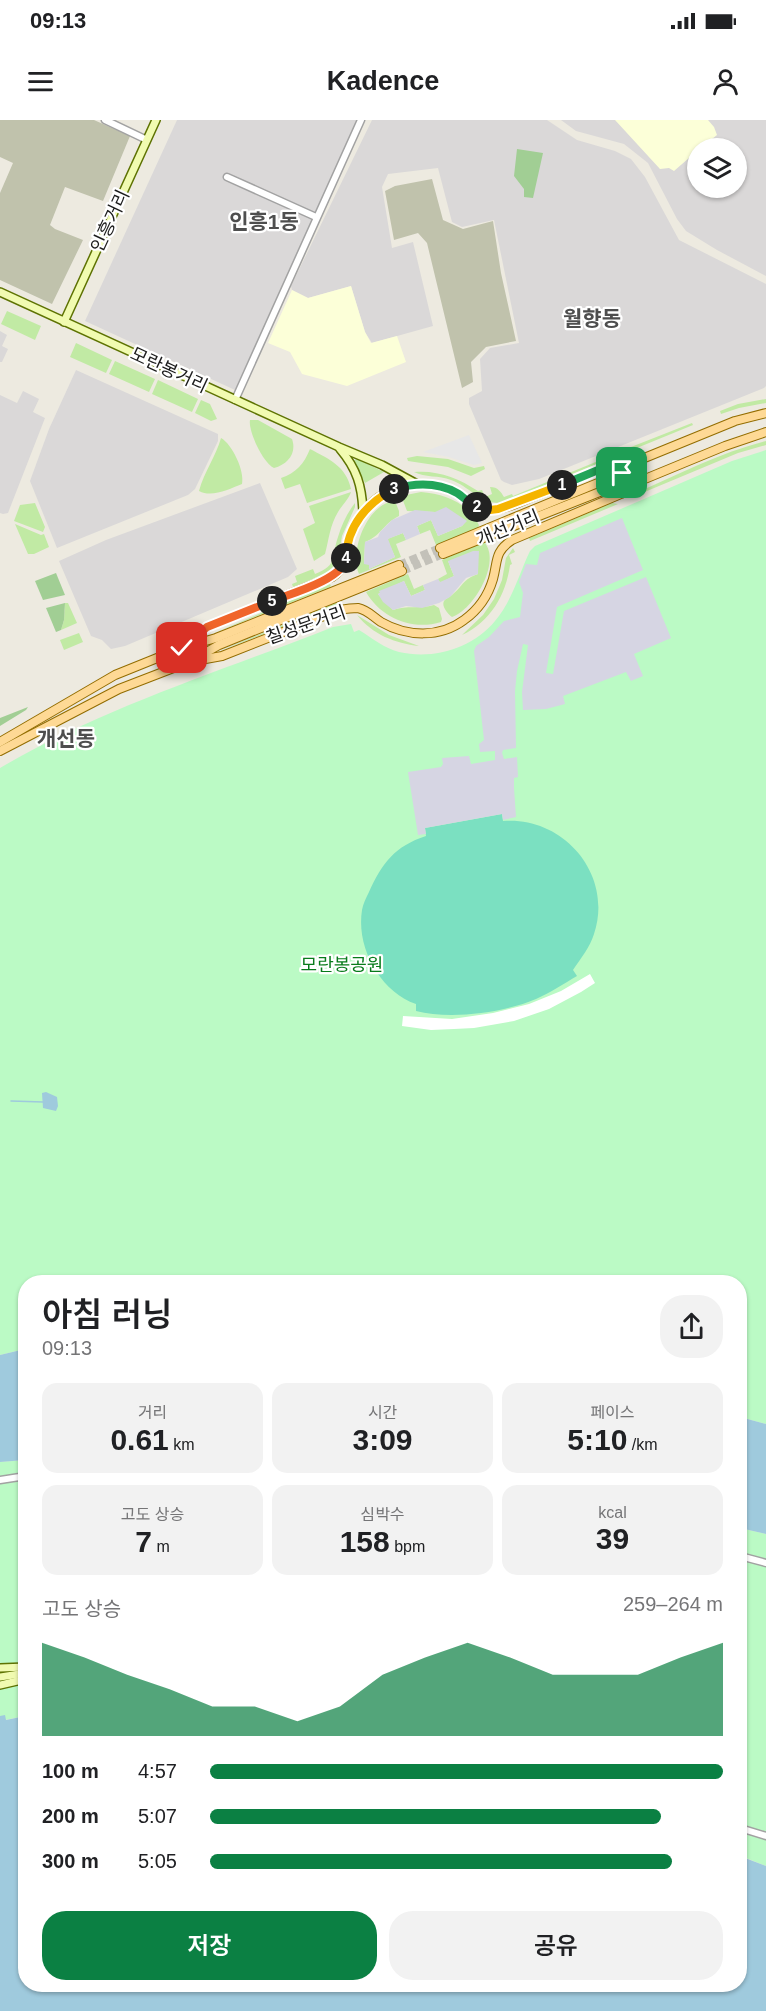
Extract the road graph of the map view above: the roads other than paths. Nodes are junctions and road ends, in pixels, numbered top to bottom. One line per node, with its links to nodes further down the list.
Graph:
1 (105, 120): 4 (street)
2 (156, 120): 4 (main road, 인흥거리)
3 (361, 120): 6 (street)
4 (147, 140): 8 (main road, 인흥거리)
5 (227, 177): 6 (street)
6 (316, 217): 9 (street)
7 (0, 292): 8 (main road, 모란봉거리)
8 (64, 322): 9 (main road, 모란봉거리)
9 (235, 400): 12 (main road, 모란봉거리)
10 (766, 413): 13 (main road, 개선거리)
11 (766, 432): 14 (main road, 개선거리)
12 (339, 447): 15 (main road, 모란봉거리); 17 (main road)
13 (632, 463): 14 (main road, 개선거리); 16 (main road, 개선거리)
14 (640, 481): 18 (main road, 개선거리)
15 (417, 484): 16 (main road, 칠성문거리); 17 (main road, 칠성문거리)
16 (498, 509)
17 (363, 512): 19 (main road, 칠성문거리)
18 (512, 540): 20 (main road, 칠성문거리)
19 (182, 648): 20 (main road); 20 (main road, 칠성문거리); 21 (main road, 칠성문거리)
20 (189, 662): 22 (main road, 칠성문거리)
21 (0, 742)
22 (0, 752)
23 (18, 1477): 24 (street)
24 (0, 1480)
25 (747, 1558): 26 (street)
26 (766, 1563)
27 (18, 1667): 28 (main road)
28 (0, 1668)
29 (18, 1675): 30 (main road)
30 (0, 1677)
31 (18, 1681): 32 (main road)
32 (0, 1685)
33 (747, 1830): 34 (street)
34 (766, 1836)

